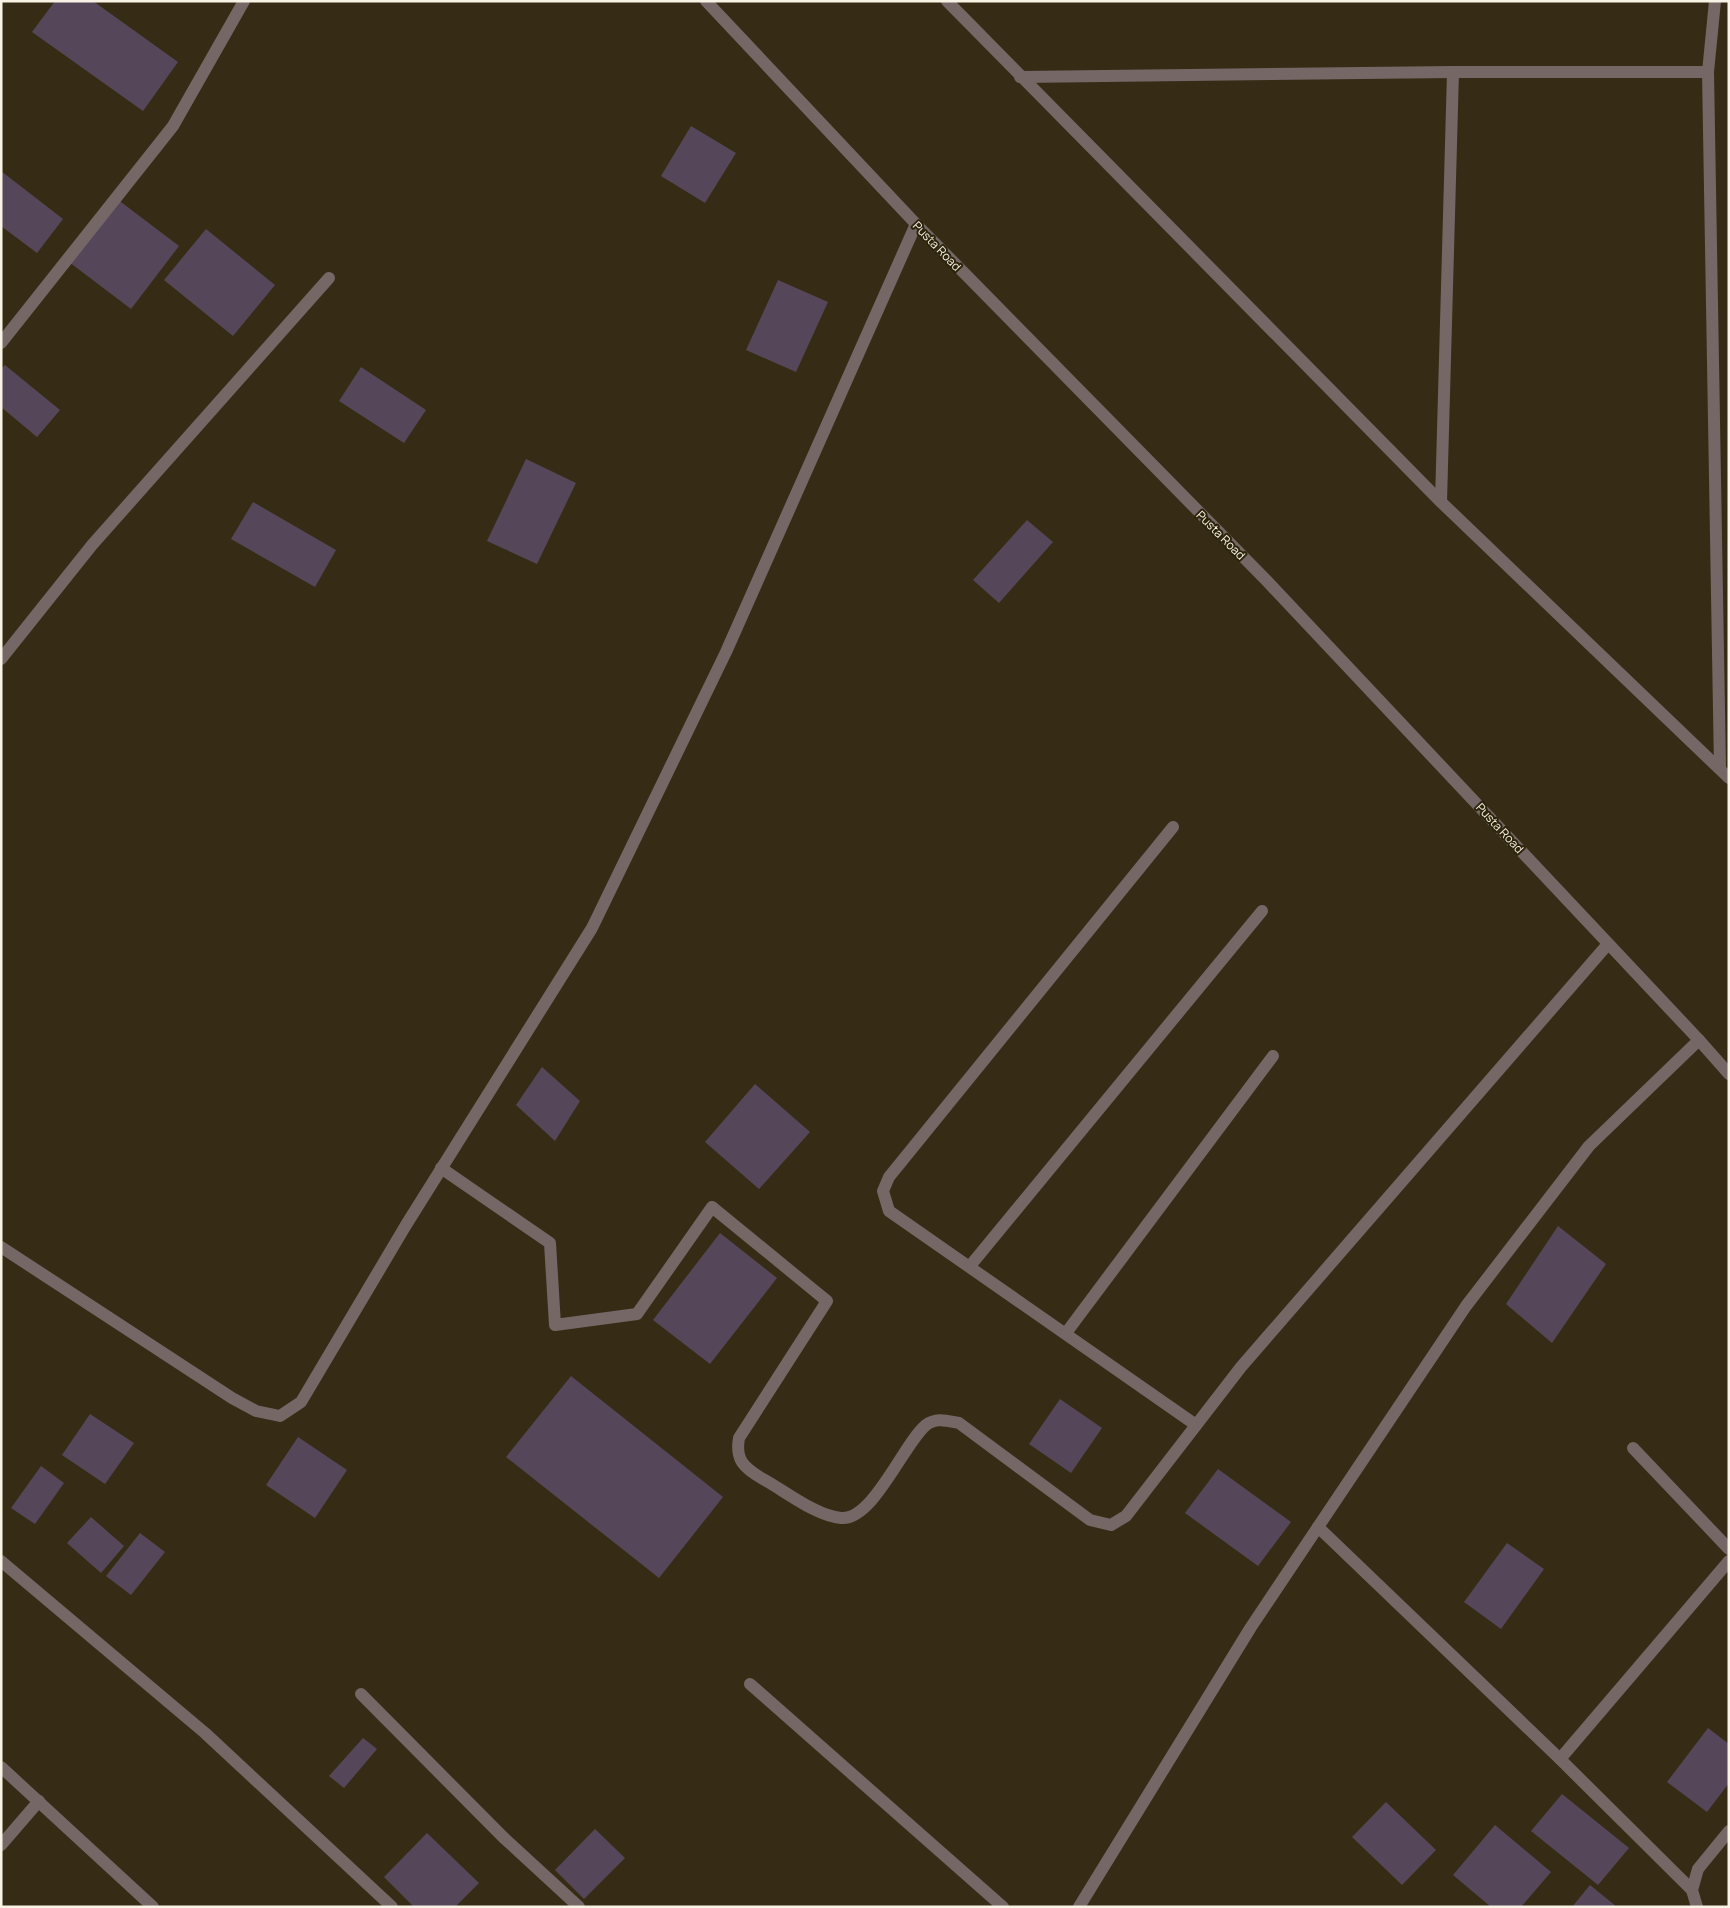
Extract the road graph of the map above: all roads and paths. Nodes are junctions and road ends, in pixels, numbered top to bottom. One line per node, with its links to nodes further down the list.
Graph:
1 (244, 1): 10 (street)
2 (706, 1): 8 (street, Pusta Road)
3 (947, 1): 7 (street)
4 (1715, 1): 6 (street)
5 (1453, 72): 6 (street); 7 (street); 11 (street)
6 (1708, 72): 13 (street)
7 (1020, 77): 11 (street)
8 (916, 224): 17 (street, Pusta Road); 21 (street)
9 (329, 278): 12 (street)
10 (1, 344)
11 (1441, 502): 13 (street)
12 (1, 659)
13 (1720, 768): 14 (street)
14 (1729, 778)
15 (1173, 827): 23 (street)
16 (1262, 911): 23 (street)
17 (1608, 944): 18 (street, Pusta Road); 25 (street)
18 (1699, 1040): 20 (street, Pusta Road); 27 (street)
19 (1273, 1056): 24 (street)
20 (1729, 1074)
21 (441, 1168): 22 (street); 25 (street)
22 (1, 1246)
23 (970, 1266): 24 (street)
24 (1066, 1333): 25 (street)
25 (1196, 1425)
26 (1633, 1448): 28 (street)
27 (1318, 1527): 33 (street); 43 (street)
28 (1729, 1549)
29 (1, 1561): 40 (street)
30 (1729, 1561): 33 (street)
31 (750, 1684): 42 (street)
32 (361, 1694): 41 (street)
33 (1560, 1759): 38 (street)
34 (1, 1767): 35 (street)
35 (39, 1801): 37 (street); 39 (street)
36 (1729, 1831): 38 (street)
37 (1, 1845)
38 (1692, 1890): 44 (street)
39 (153, 1907)
40 (392, 1907)
41 (579, 1907)
42 (1003, 1907)
43 (1079, 1907)
44 (1697, 1907)

